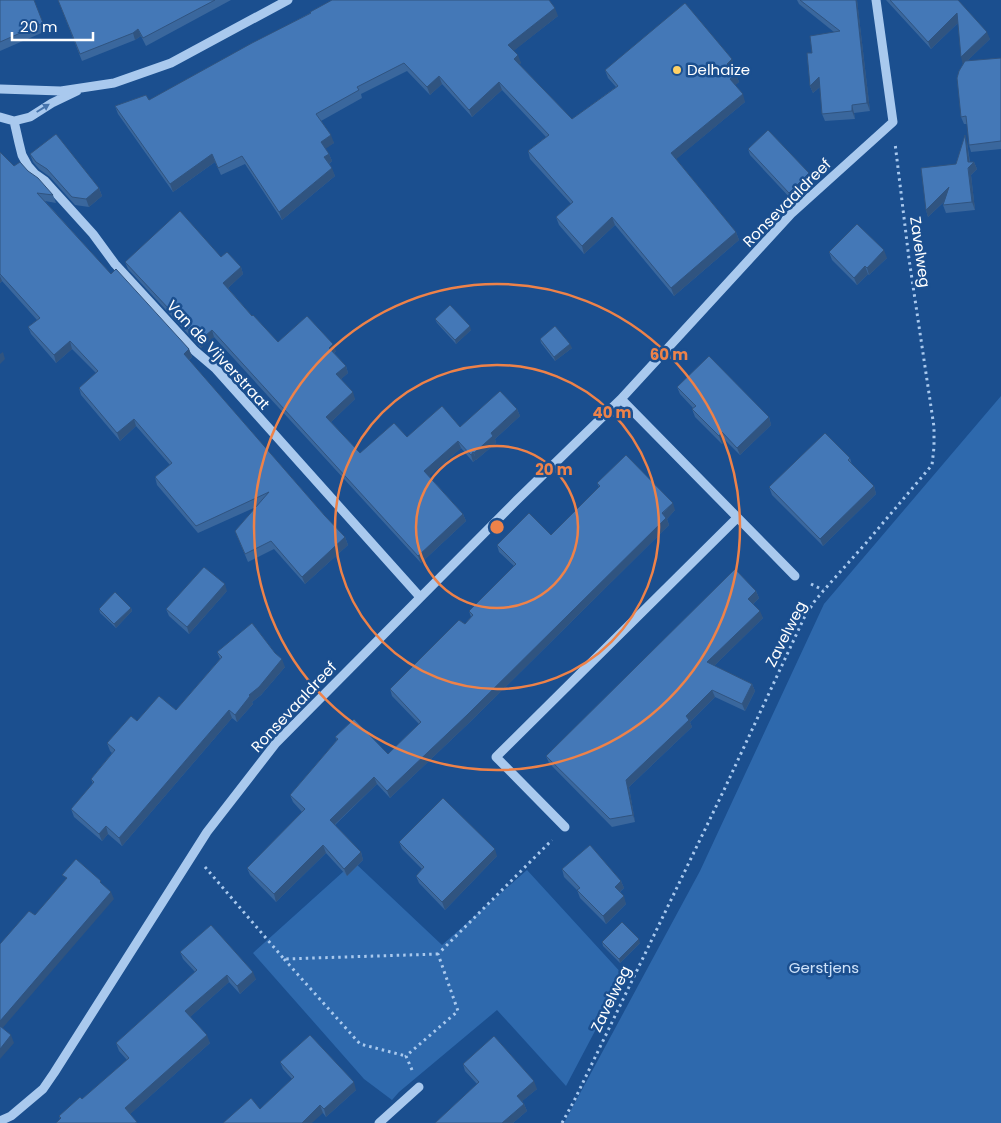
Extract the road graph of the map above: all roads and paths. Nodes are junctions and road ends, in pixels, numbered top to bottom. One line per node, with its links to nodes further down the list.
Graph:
1 (288, 0): 3 (street)
2 (876, 0): 7 (street)
3 (86, 87): 4 (street); 6 (street, one-way to 3)
4 (0, 89)
5 (0, 116): 6 (street)
6 (14, 122): 11 (street, Van de Vijverstraat)
7 (893, 122): 8 (street, Ronsevaaldreef); 20 (path, Zavelweg)
8 (621, 399): 9 (street); 11 (street, Ronsevaaldreef)
9 (737, 518): 10 (street); 12 (street)
10 (795, 576)
11 (420, 597): 13 (street, Ronsevaaldreef)
12 (565, 827): 14 (path)
13 (193, 853): 15 (path); 18 (street, Ronsevaaldreef)
14 (438, 954): 15 (path); 16 (path)
15 (284, 959): 16 (path)
16 (406, 1056): 17 (path)
17 (419, 1087): 19 (street)
18 (0, 1121)
19 (379, 1123)
20 (562, 1123)

